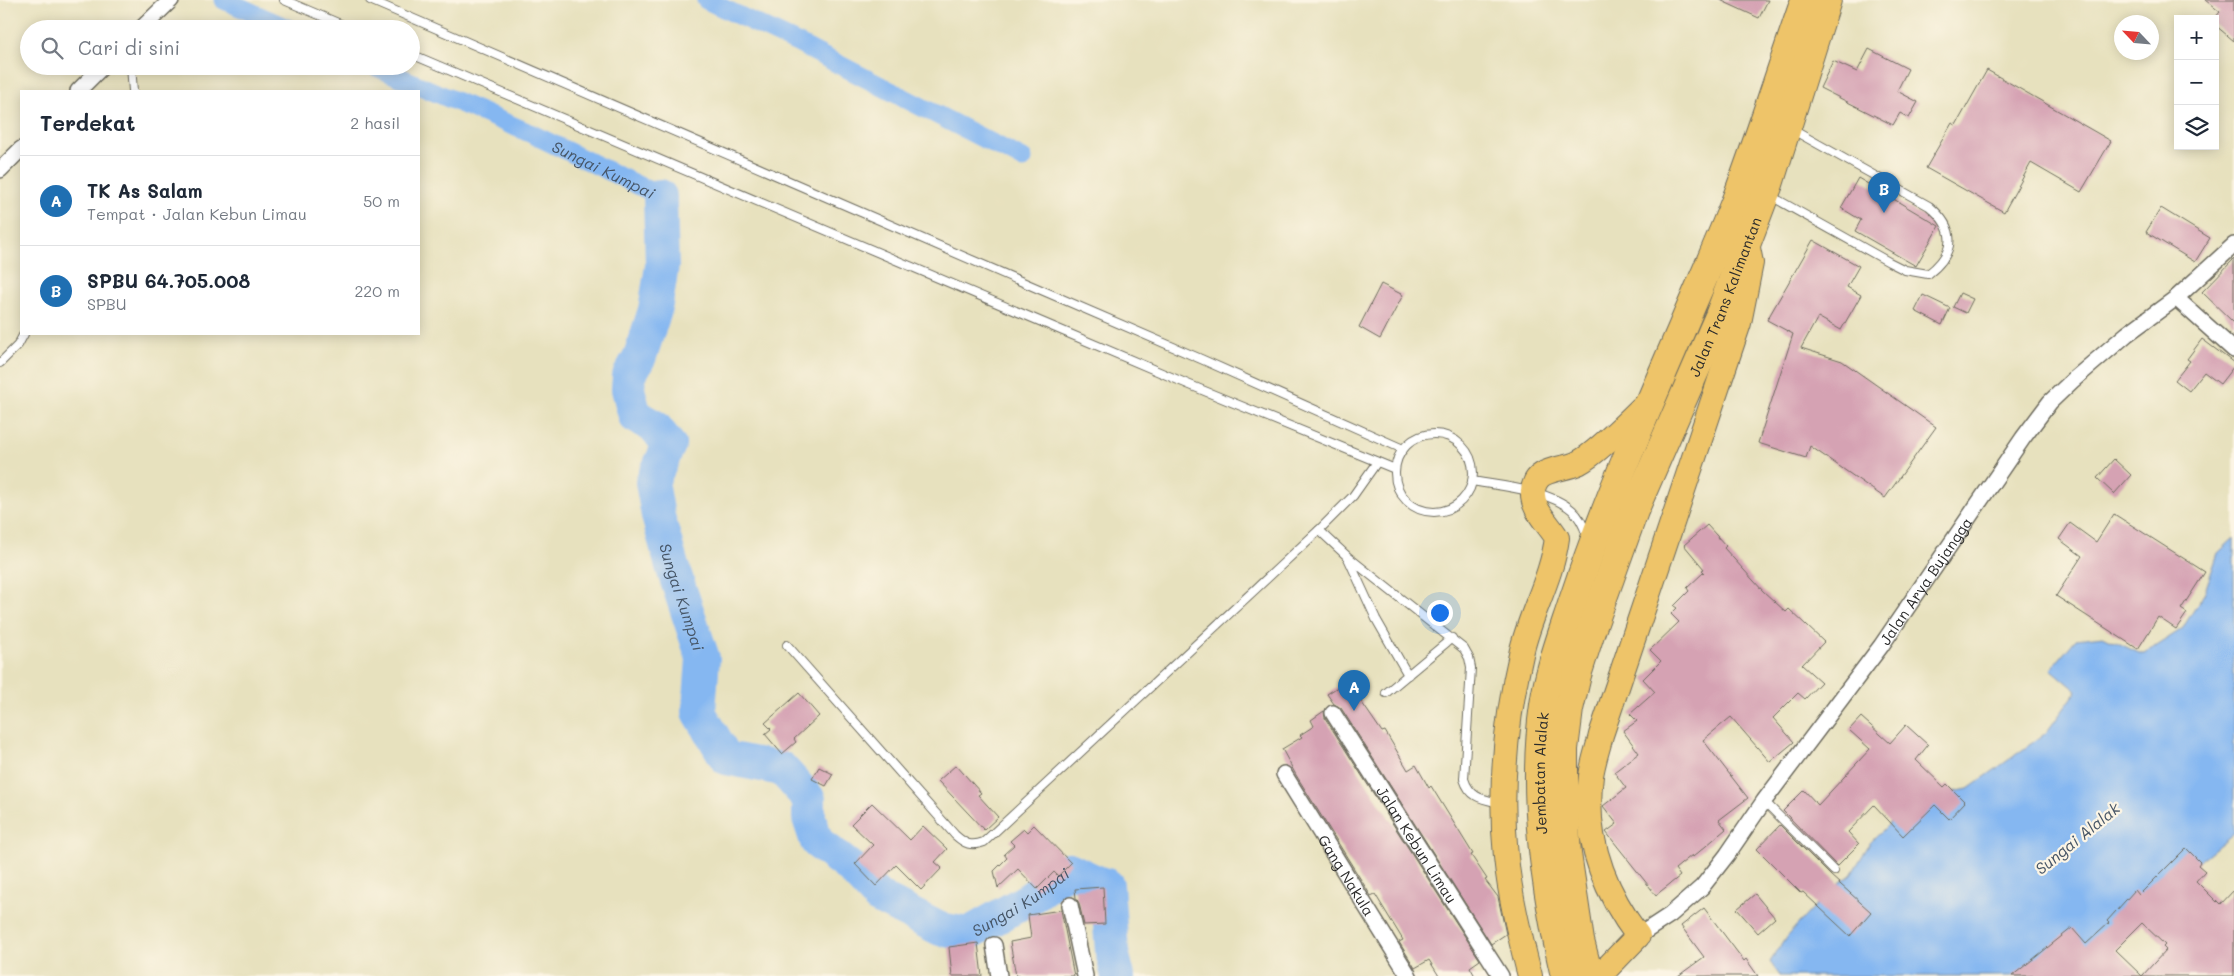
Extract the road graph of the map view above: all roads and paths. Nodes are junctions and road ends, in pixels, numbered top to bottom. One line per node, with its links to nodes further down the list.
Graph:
1 (172, 0): 6 (street)
2 (284, 0): 7 (lane)
3 (370, 0): 8 (lane)
4 (1805, 0): 25 (highway, Jalan Trans Kalimantan)
5 (1826, 0): 15 (highway, Jalan Trans Kalimantan)
6 (150, 20)
7 (331, 20)
8 (416, 20)
9 (420, 22): 26 (lane)
10 (420, 58): 27 (lane)
11 (94, 75): 13 (street)
12 (132, 75): 14 (lane)
13 (79, 90)
14 (133, 90)
15 (1787, 127): 18 (highway, Jalan Trans Kalimantan); 18 (lane)
16 (20, 149): 17 (street)
17 (0, 170)
18 (1766, 193): 19 (highway, Jalan Trans Kalimantan)
19 (1747, 243): 35 (highway, Jalan Trans Kalimantan); 46 (main road)
20 (2234, 245): 21 (street, Jalan Arya Bujangga)
21 (2176, 298): 23 (street); 42 (street, Jalan Arya Bujangga)
22 (23, 335): 24 (lane)
23 (2234, 350)
24 (0, 363)
25 (1652, 399): 30 (main road); 32 (highway, Jalan Trans Kalimantan)
26 (1403, 449): 28 (lane); 29 (lane)
27 (1377, 462): 28 (lane); 31 (lane)
28 (1395, 469): 29 (lane)
29 (1472, 481): 30 (lane)
30 (1533, 492): 32 (lane); 43 (main road)
31 (1319, 530): 33 (lane); 37 (lane)
32 (1592, 546): 34 (highway, Jalan Trans Kalimantan)
33 (1348, 557): 36 (lane); 38 (lane)
34 (1582, 574): 53 (highway, Jembatan Alalak)
35 (1607, 586): 54 (highway, Jembatan Alalak)
36 (1452, 638): 38 (lane); 43 (lane)
37 (787, 645)
38 (1408, 675): 39 (lane)
39 (1386, 692)
40 (1332, 713): 51 (street, Jalan Kebun Limau)
41 (1284, 774): 50 (street, Gang Nakula)
42 (1764, 801): 44 (lane); 46 (street, Jalan Arya Bujangga)
43 (1504, 804): 52 (main road)
44 (1834, 871)
45 (1070, 905): 49 (street)
46 (1638, 936): 54 (main road)
47 (994, 945): 48 (street)
48 (999, 976)
49 (1085, 976)
50 (1409, 976)
51 (1501, 976)
52 (1530, 976)
53 (1565, 976)
54 (1590, 976)

